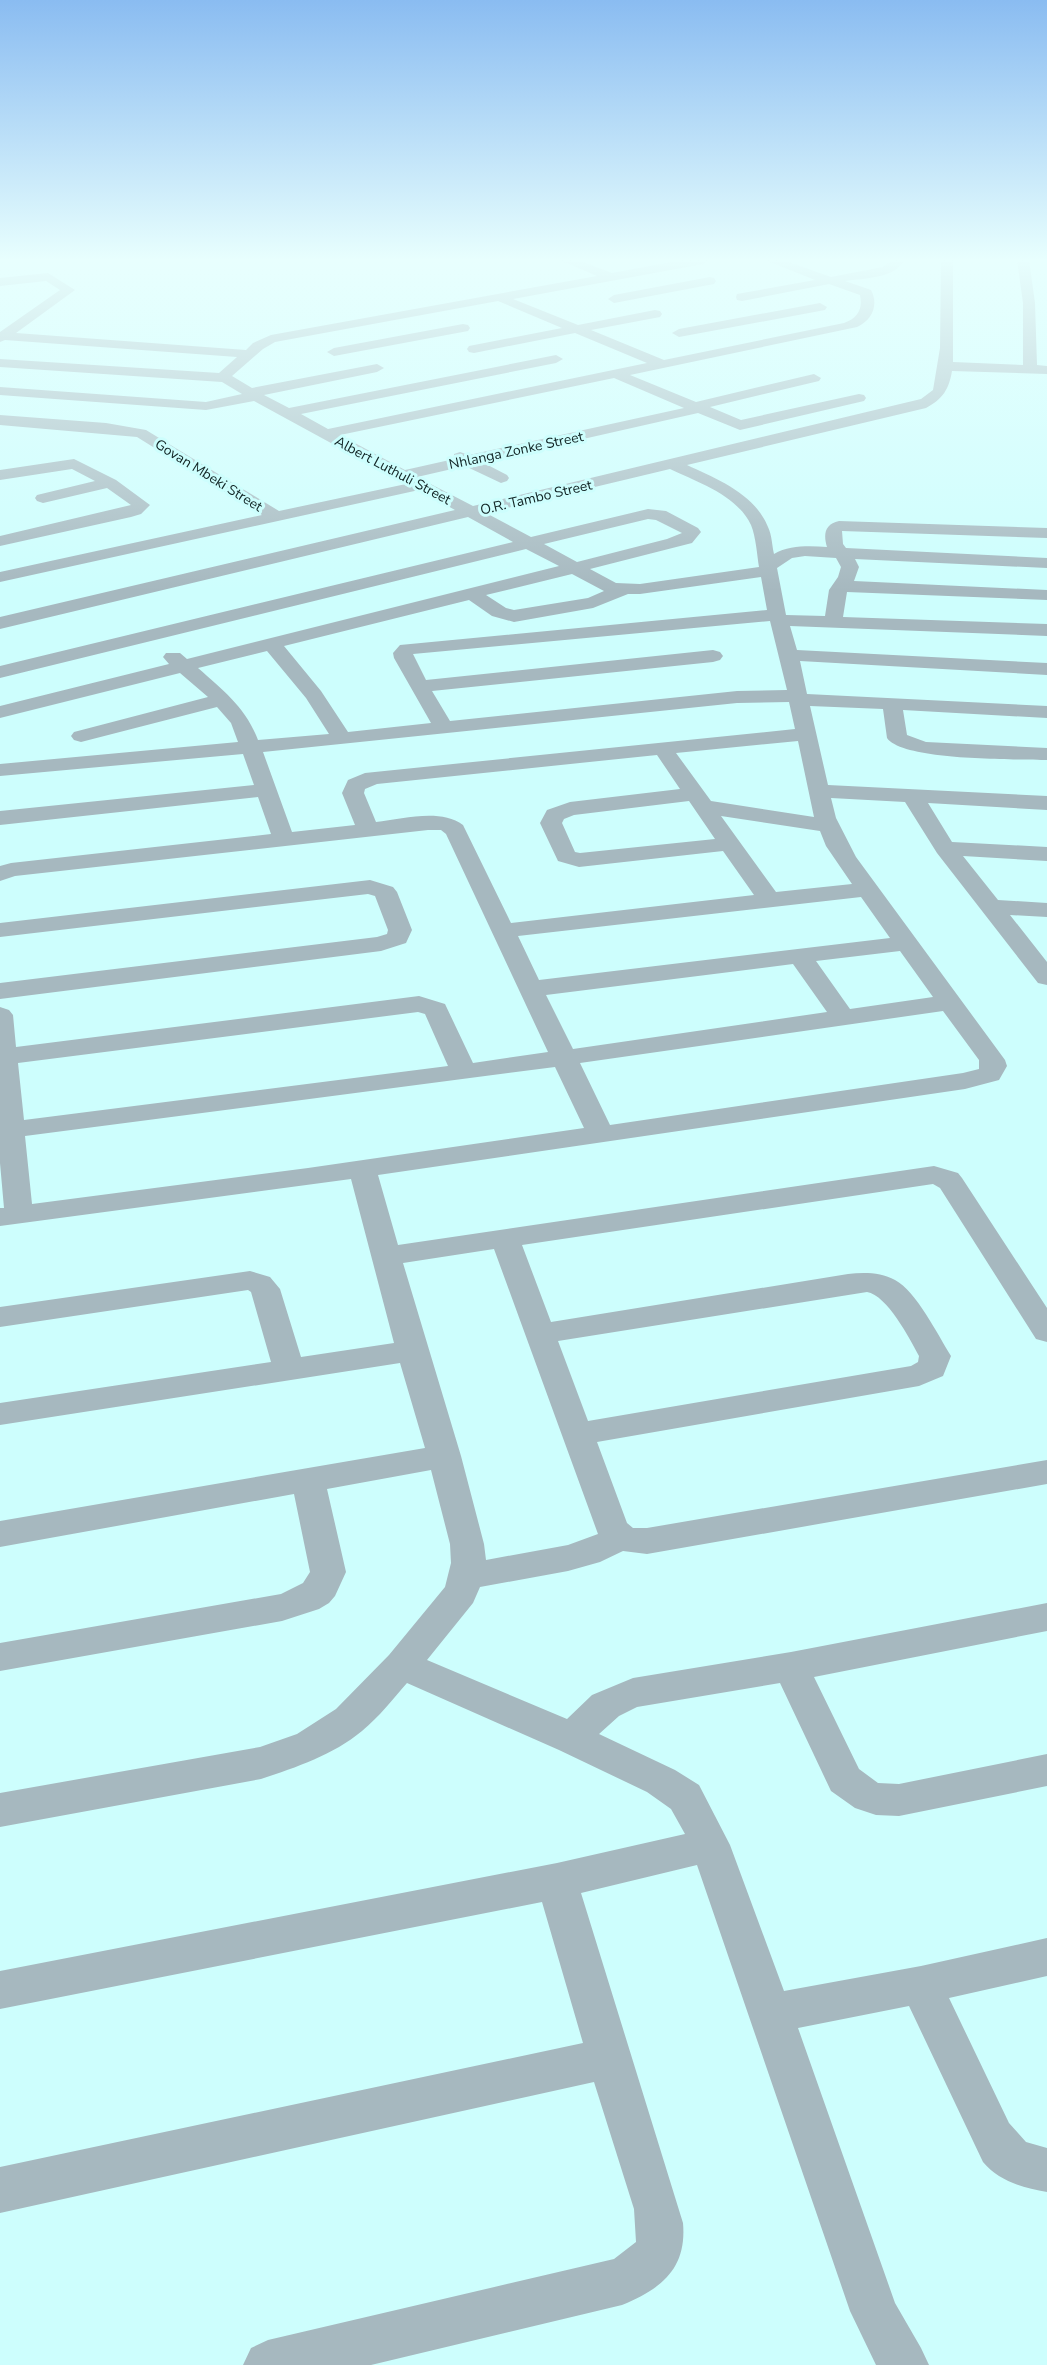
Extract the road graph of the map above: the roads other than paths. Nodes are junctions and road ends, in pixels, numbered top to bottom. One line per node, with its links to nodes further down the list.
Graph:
1 (111, 370): 9 (street)
2 (228, 370): 9 (street)
3 (366, 370): 15 (street)
4 (497, 370): 7 (street)
5 (632, 370): 8 (street)
6 (943, 370): 36 (street, O.R. Tambo Street)
7 (494, 371): 13 (street); 19 (street)
8 (615, 374): 12 (street); 13 (street)
9 (225, 378): 15 (street, Albert Luthuli Street)
10 (814, 378): 18 (street, Nhlanga Zonke Street)
11 (669, 382): 12 (street)
12 (646, 387): 18 (street)
13 (536, 390): 27 (street)
14 (0, 391): 17 (street)
15 (253, 395): 17 (street); 19 (street, Albert Luthuli Street)
16 (860, 398): 18 (street)
17 (206, 406): 25 (street)
18 (696, 408): 22 (street, Nhlanga Zonke Street)
19 (284, 412): 27 (street, Albert Luthuli Street)
20 (627, 413): 22 (street)
21 (0, 420): 23 (street, Govan Mbeki Street)
22 (646, 421): 26 (street); 29 (street, Nhlanga Zonke Street)
23 (25, 422): 25 (street, Govan Mbeki Street); 28 (street)
24 (568, 426): 29 (street)
25 (106, 428): 45 (street, Govan Mbeki Street)
26 (666, 429)
27 (324, 434): 39 (street, Albert Luthuli Street)
28 (8, 435)
29 (587, 435): 30 (street, Nhlanga Zonke Street); 31 (street)
30 (524, 443): 34 (street); 35 (street, Nhlanga Zonke Street)
31 (609, 444)
32 (451, 452): 35 (street)
33 (0, 456): 37 (street)
34 (552, 458)
35 (467, 461): 39 (street, Nhlanga Zonke Street); 40 (street)
36 (674, 465): 44 (street, O.R. Tambo Street); 56 (street)
37 (19, 471): 38 (street); 41 (street)
38 (0, 475)
39 (403, 475): 42 (street, Albert Luthuli Street)
40 (501, 478)
41 (110, 483): 43 (street); 47 (street)
42 (422, 485): 44 (street, Albert Luthuli Street); 45 (street, Govan Mbeki Street)
43 (43, 498)
44 (472, 512): 49 (street, Albert Luthuli Street); 50 (street, O.R. Tambo Street)
45 (275, 516): 54 (street, Govan Mbeki Street)
46 (1047, 533): 51 (street)
47 (21, 536): 48 (street); 54 (street)
48 (0, 541)
49 (526, 542): 55 (street, Albert Luthuli Street); 55 (street); 59 (street)
50 (318, 548): 52 (street); 67 (street, O.R. Tambo Street)
51 (841, 554): 53 (street); 56 (street); 60 (street)
52 (336, 559)
53 (1047, 563)
54 (58, 564): 58 (street, Govan Mbeki Street)
55 (571, 567): 61 (street, Albert Luthuli Street); 62 (street)
56 (768, 568): 61 (street, Albert Luthuli Street); 64 (street)
57 (354, 570): 59 (street)
58 (0, 577)
59 (371, 580): 69 (street)
60 (840, 586): 63 (street); 66 (street)
61 (622, 590): 62 (street)
62 (471, 593): 70 (street)
63 (1047, 595)
64 (778, 617): 65 (street); 66 (street); 72 (street)
65 (690, 622): 71 (street); 76 (street)
66 (833, 622): 68 (street)
67 (0, 623)
68 (1047, 630)
69 (148, 636): 73 (street); 75 (street)
70 (272, 644): 73 (street); 87 (street)
71 (713, 656): 76 (street); 77 (street)
72 (789, 656): 74 (street); 78 (street)
73 (184, 666): 79 (street); 81 (street)
74 (1047, 669)
75 (0, 672)
76 (421, 686): 83 (street)
77 (737, 697): 78 (street); 83 (street)
78 (798, 698): 80 (street); 85 (street)
79 (222, 700): 86 (street); 88 (street)
80 (892, 704): 82 (street); 90 (street)
81 (0, 712)
82 (1047, 712)
83 (443, 727): 84 (street)
84 (408, 731): 87 (street); 92 (street)
85 (807, 734): 89 (street); 94 (street)
86 (81, 736)
87 (342, 739): 88 (street)
88 (252, 747): 91 (street); 93 (street)
89 (662, 748): 92 (street); 96 (street)
90 (1047, 754)
91 (0, 770)
92 (401, 774): 100 (street)
93 (266, 789): 98 (street); 101 (street)
94 (820, 791): 95 (street); 99 (street)
95 (913, 797): 97 (street); 103 (street)
96 (699, 800): 99 (street); 102 (street); 102 (street)
97 (1047, 803)
98 (0, 818)
99 (828, 826): 106 (street)
100 (368, 830): 101 (street); 111 (street)
101 (284, 839): 105 (street)
102 (729, 844): 107 (street)
103 (945, 848): 104 (street); 108 (street)
104 (1047, 854)
105 (0, 874)
106 (867, 889): 107 (street); 112 (street)
107 (770, 900): 111 (street)
108 (993, 907): 109 (street); 114 (street)
109 (1047, 910)
110 (0, 930): 116 (street)
111 (502, 931): 115 (street)
112 (908, 943): 113 (street); 117 (street)
113 (800, 956): 115 (street); 119 (street)
114 (1044, 971)
115 (530, 989): 121 (street)
116 (0, 990)
117 (951, 1002): 119 (street); 124 (street)
118 (0, 1015): 120 (street)
119 (842, 1016): 121 (street)
120 (3, 1057): 122 (street); 123 (street)
121 (562, 1058): 122 (street); 124 (street)
122 (464, 1072): 123 (street)
123 (11, 1130): 126 (street)
124 (600, 1133): 125 (street)
125 (362, 1169): 126 (street); 128 (street)
126 (10, 1216)
127 (505, 1239): 128 (street); 130 (street); 131 (street)
128 (386, 1256): 132 (street)
129 (0, 1317): 133 (street)
130 (1047, 1332)
131 (541, 1334): 135 (street); 135 (street)
132 (412, 1351): 133 (street); 136 (street)
133 (289, 1371): 134 (street)
134 (0, 1414)
135 (577, 1434): 140 (street)
136 (444, 1456): 138 (street); 141 (street)
137 (1047, 1472): 140 (street)
138 (308, 1480): 139 (street); 143 (street)
139 (0, 1534)
140 (620, 1537): 141 (street)
141 (467, 1576): 144 (street)
142 (1047, 1617): 145 (street)
143 (0, 1657)
144 (402, 1665): 146 (street); 148 (street)
145 (790, 1667): 146 (street); 147 (street)
146 (573, 1739): 149 (street)
147 (1047, 1770)
148 (0, 1810)
149 (710, 1845): 150 (street); 154 (street)
150 (557, 1881): 153 (street); 155 (street)
151 (1047, 1957): 152 (street)
152 (921, 1985): 154 (street); 156 (street)
153 (0, 1990)
154 (771, 2013): 159 (street)
155 (609, 2058): 157 (street); 158 (street)
156 (1047, 2170)
157 (0, 2190)
158 (268, 2365)
159 (904, 2365)

